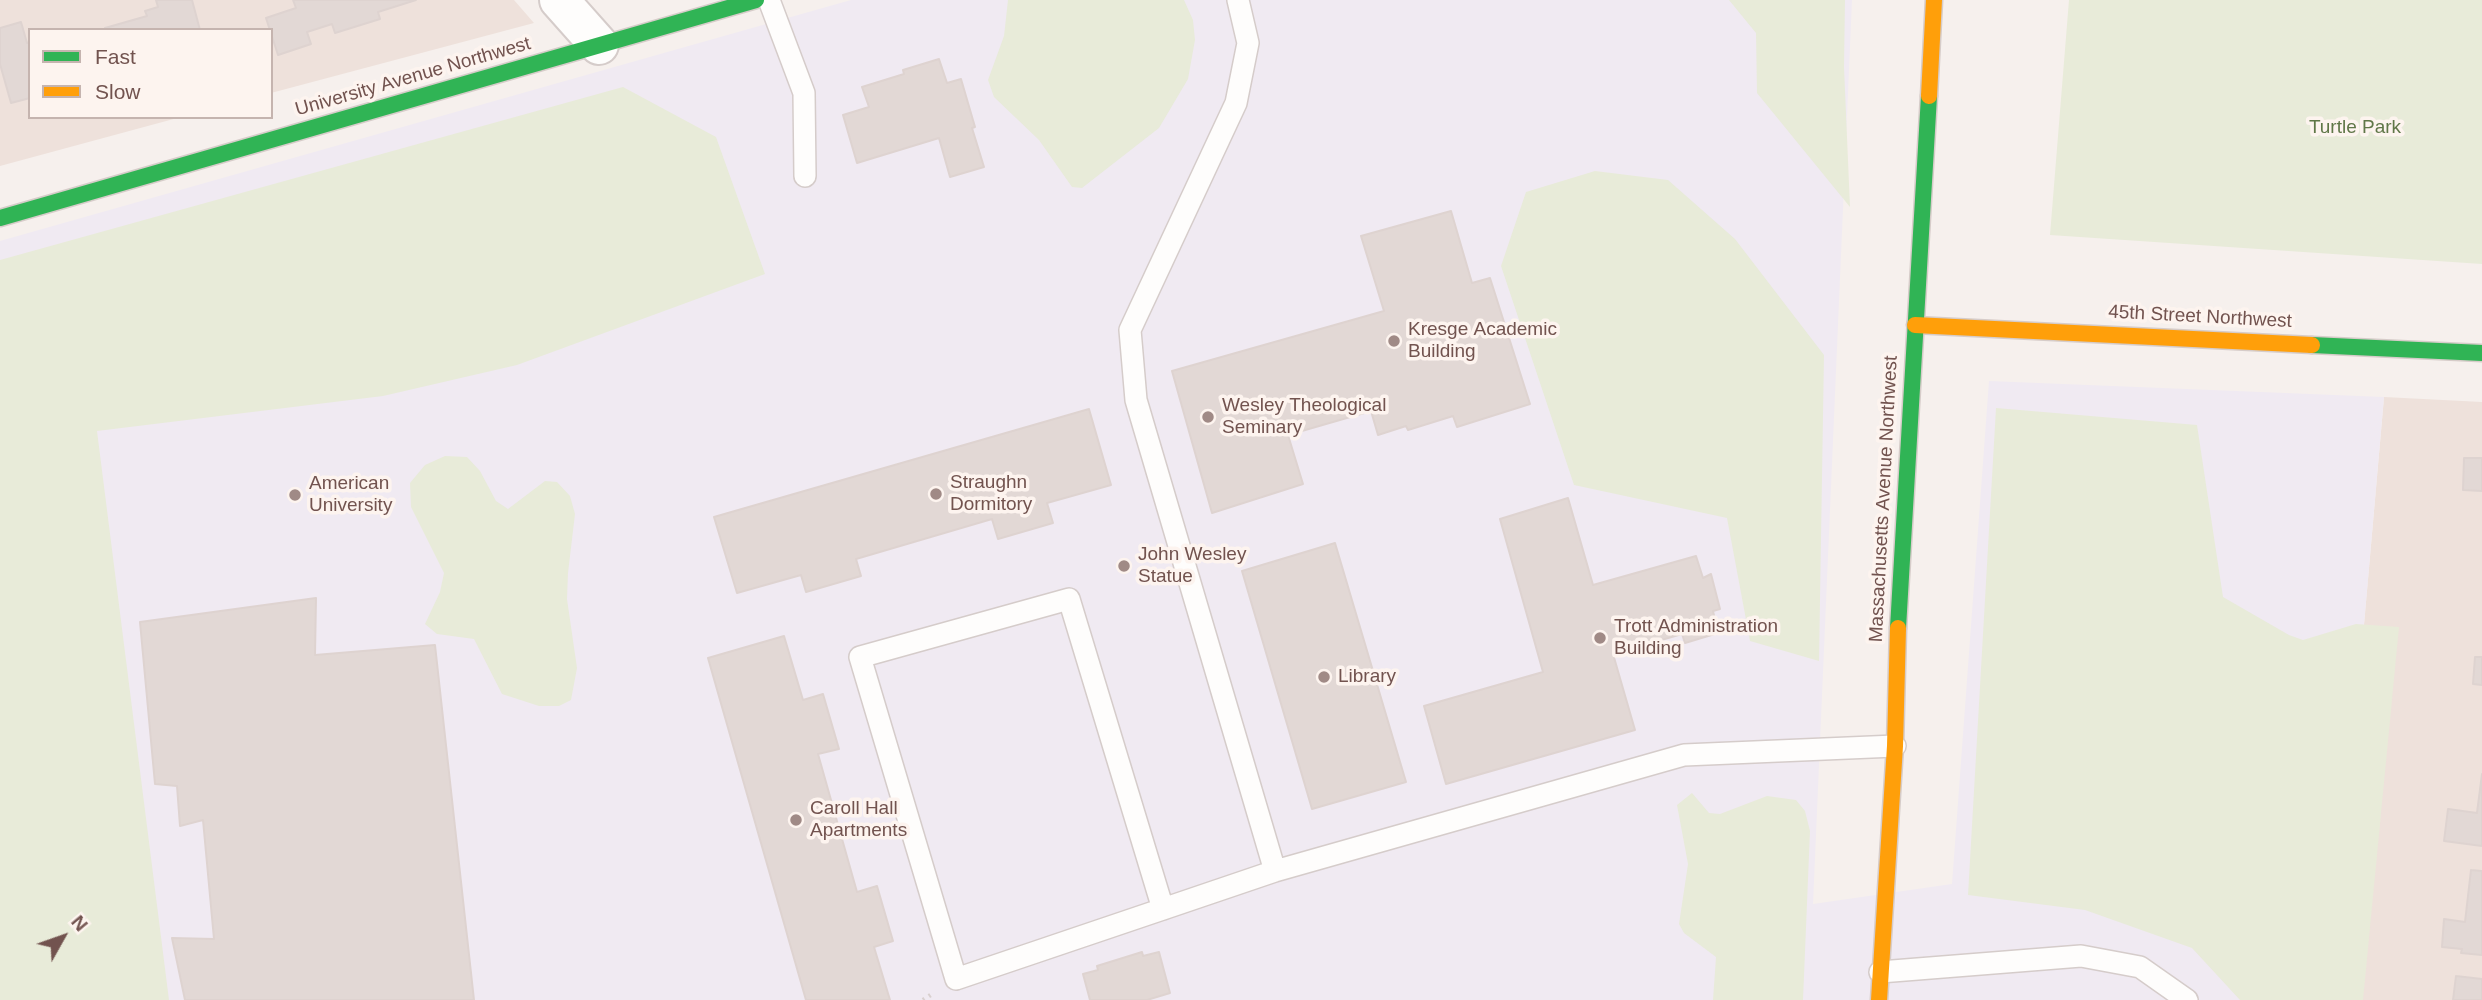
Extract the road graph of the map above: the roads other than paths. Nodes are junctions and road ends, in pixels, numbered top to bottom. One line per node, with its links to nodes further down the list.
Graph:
1 (559, 0): 6 (street)
2 (756, 0): 6 (street, University Avenue Northwest)
3 (769, 0): 7 (lane)
4 (1238, 0): 12 (lane)
5 (1934, 0): 9 (street, Massachusetts Avenue Northwest)
6 (599, 45): 8 (street, University Avenue Northwest)
7 (805, 176)
8 (0, 218)
9 (1915, 326): 10 (street, 45th Street Northwest); 11 (street, Massachusetts Avenue Northwest)
10 (2482, 353)
11 (1895, 746): 12 (lane); 14 (street, Massachusetts Avenue Northwest)
12 (1275, 872): 13 (lane)
13 (1163, 909): 13 (lane)
14 (1880, 972): 15 (street, Massachusetts Avenue Northwest); 16 (lane)
15 (1878, 1000)
16 (2188, 1000)

